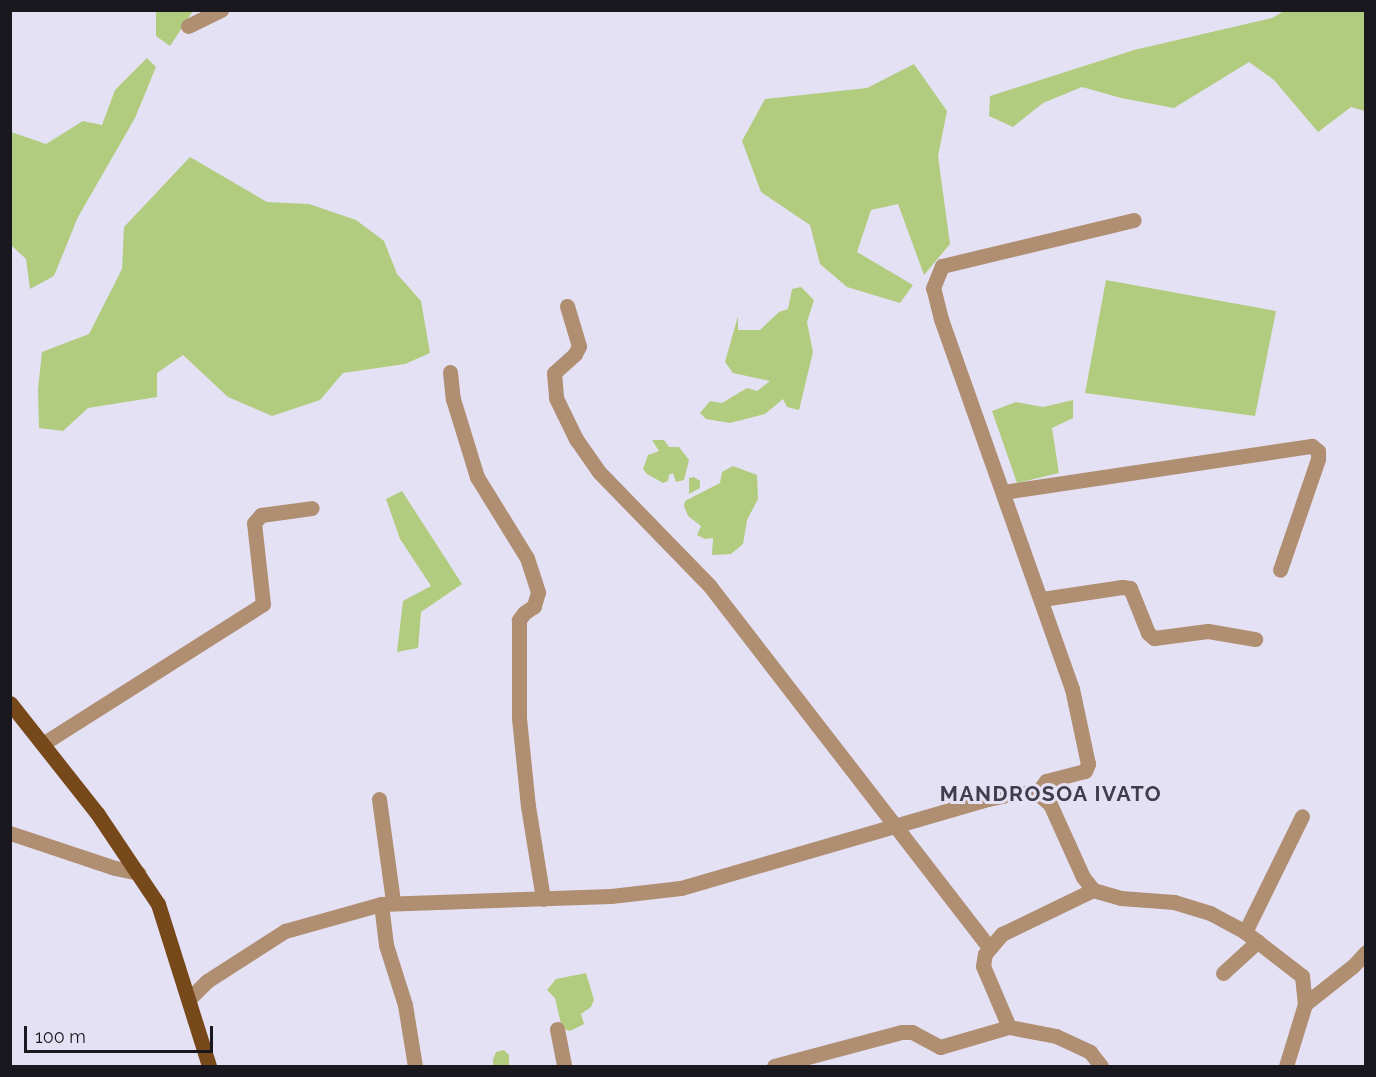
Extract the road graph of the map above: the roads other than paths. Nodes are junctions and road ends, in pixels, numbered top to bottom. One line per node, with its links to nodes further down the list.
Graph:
1 (221, 10): 2 (street)
2 (188, 27)
3 (1134, 220): 6 (street)
4 (567, 306): 16 (street)
5 (450, 372): 20 (street)
6 (1003, 492): 8 (street); 9 (street)
7 (312, 508): 12 (street)
8 (1280, 570)
9 (1042, 598): 10 (street); 13 (street)
10 (1255, 639)
11 (10, 702): 12 (main road)
12 (44, 742): 18 (main road)
13 (1037, 793): 16 (street); 19 (street)
14 (379, 799): 21 (street)
15 (1302, 816): 22 (street)
16 (897, 826): 20 (street); 24 (street)
17 (10, 833): 18 (street)
18 (138, 873): 27 (main road)
19 (1093, 890): 22 (street); 24 (street)
20 (543, 898): 21 (street)
21 (387, 902): 27 (street); 32 (street)
22 (1245, 932): 23 (street)
23 (1258, 941): 26 (street); 28 (street)
24 (989, 947): 29 (street)
25 (1365, 952): 28 (street)
26 (1223, 974)
27 (189, 999): 31 (main road)
28 (1305, 1004): 36 (street)
29 (1009, 1027): 34 (street); 35 (street)
30 (556, 1029): 33 (street)
31 (210, 1066)
32 (415, 1066)
33 (564, 1066)
34 (774, 1066)
35 (1101, 1066)
36 (1284, 1066)

